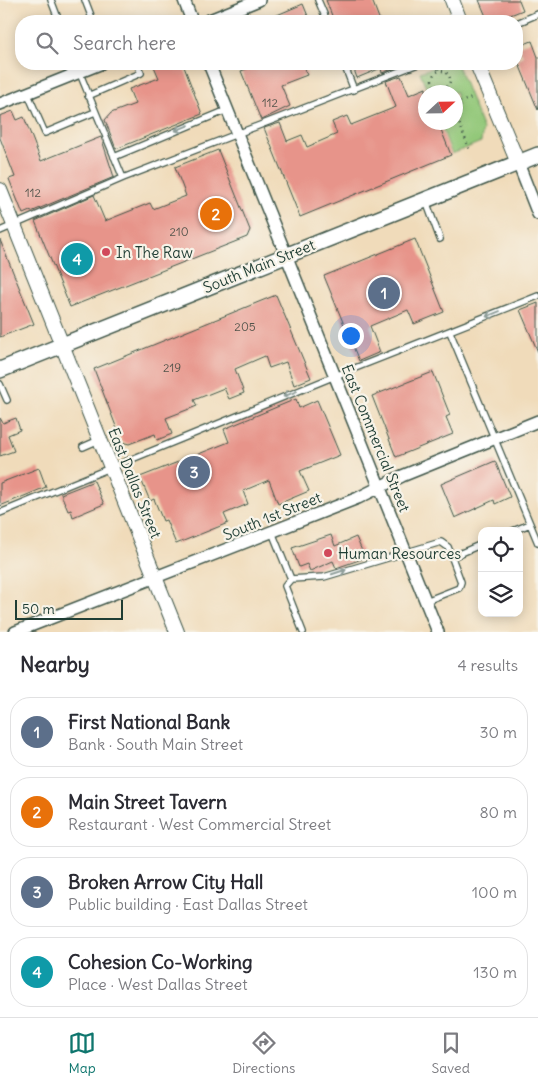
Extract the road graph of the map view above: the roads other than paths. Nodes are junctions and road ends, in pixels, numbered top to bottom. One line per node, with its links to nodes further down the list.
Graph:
1 (51, 0): 8 (lane)
2 (85, 0): 9 (lane)
3 (259, 0): 11 (street)
4 (318, 0): 12 (lane)
5 (452, 0): 13 (street)
6 (186, 1): 10 (street)
7 (538, 14): 14 (lane)
8 (57, 15)
9 (91, 15)
10 (190, 15)
11 (222, 15)
12 (324, 15)
13 (458, 15)
14 (523, 20)
15 (74, 70): 23 (street)
16 (79, 70): 24 (lane)
17 (140, 70): 24 (lane)
18 (211, 70): 26 (street, East Commercial Street)
19 (346, 70): 22 (lane)
20 (403, 70): 22 (lane)
21 (479, 70): 31 (street)
22 (354, 90): 28 (lane)
23 (27, 92): 25 (street); 27 (lane)
24 (88, 96): 27 (lane)
25 (0, 104)
26 (228, 110): 28 (street, East Commercial Street); 30 (lane, one-way to 30)
27 (95, 112): 30 (lane)
28 (238, 135): 32 (lane); 39 (street, East Commercial Street)
29 (538, 155): 31 (main road, South Main Street)
30 (114, 157): 32 (lane)
31 (518, 163): 34 (main road, South Main Street); 35 (street)
32 (123, 178): 36 (lane)
33 (0, 190): 36 (street, East Dallas Street)
34 (425, 200): 38 (lane); 39 (main road, South Main Street)
35 (538, 214)
36 (14, 225): 37 (lane); 42 (street, East Dallas Street)
37 (0, 231)
38 (440, 239)
39 (287, 255): 42 (main road, South Main Street); 44 (street, East Commercial Street)
40 (538, 296): 41 (lane, one-way to 41)
41 (450, 332): 44 (lane); 48 (lane)
42 (62, 345): 43 (main road, South Main Street); 49 (street, East Dallas Street)
43 (0, 370)
44 (335, 376): 51 (lane, one-way to 51); 52 (street, East Commercial Street)
45 (0, 384): 46 (lane)
46 (7, 400)
47 (538, 422): 48 (street, South 1st Street)
48 (495, 438): 52 (street, South 1st Street); 54 (lane)
49 (100, 440): 50 (lane); 51 (street, East Dallas Street)
50 (83, 448)
51 (112, 468): 53 (lane); 61 (street, East Dallas Street)
52 (380, 487): 56 (street, South 1st Street); 59 (street, East Commercial Street)
53 (0, 513)
54 (530, 524): 55 (lane); 57 (lane)
55 (523, 527)
56 (272, 532): 61 (street, South 1st Street); 62 (lane)
57 (538, 543)
58 (478, 546): 60 (lane)
59 (407, 553): 60 (lane); 62 (lane, one-way to 59); 63 (street, East Commercial Street)
60 (452, 557): 63 (lane)
61 (156, 578): 64 (street, South 1st Street); 65 (street, East Dallas Street)
62 (291, 578): 66 (lane)
63 (426, 601): 67 (street, East Commercial Street)
64 (15, 632)
65 (177, 632)
66 (303, 632)
67 (438, 632)

